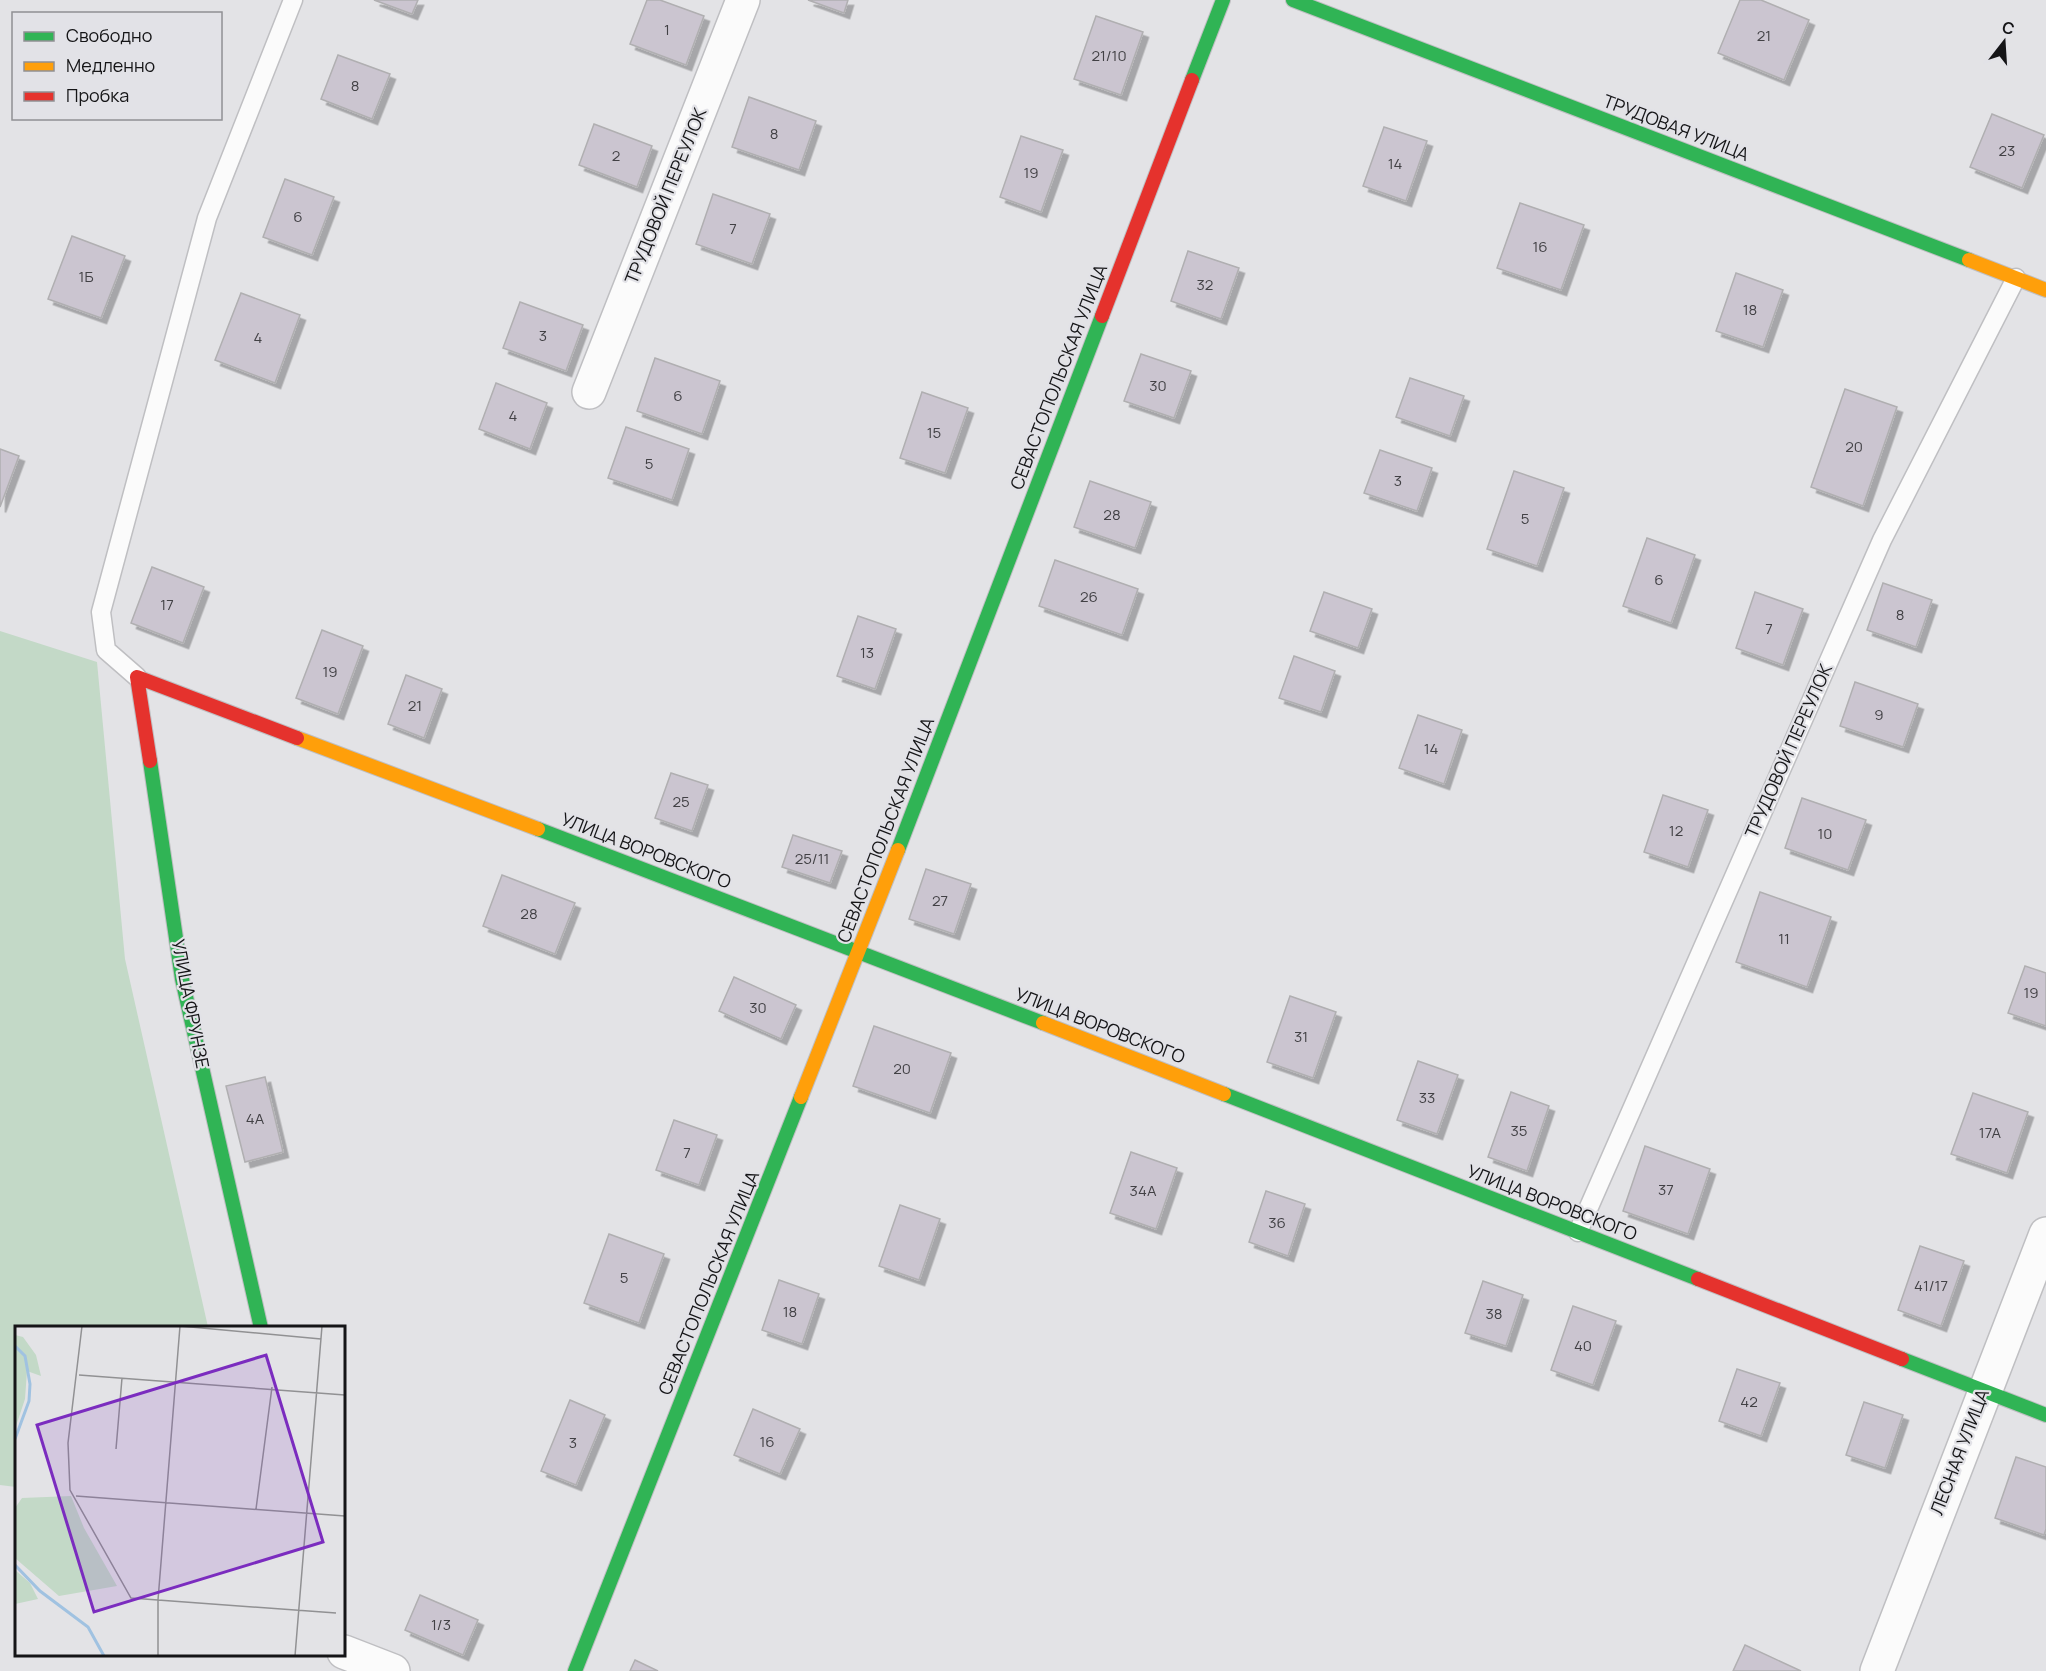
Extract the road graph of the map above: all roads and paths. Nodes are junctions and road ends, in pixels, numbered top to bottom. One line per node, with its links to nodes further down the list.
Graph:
1 (293, 0): 8 (lane)
2 (743, 0): 7 (street, ТРУДОВОЙ ПЕРЕУЛОК)
3 (1223, 0): 9 (street, СЕВАСТОПОЛЬСКАЯ УЛИЦА)
4 (1293, 0): 5 (street, ТРУДОВАЯ УЛИЦА)
5 (2016, 278): 6 (street, ТРУДОВАЯ УЛИЦА); 10 (lane, ТРУДОВОЙ ПЕРЕУЛОК)
6 (2046, 290)
7 (589, 392)
8 (137, 677): 9 (street, УЛИЦА ВОРОВСКОГО); 12 (street, УЛИЦА ФРУНЗЕ)
9 (859, 951): 10 (street, УЛИЦА ВОРОВСКОГО); 17 (street, СЕВАСТОПОЛЬСКАЯ УЛИЦА)
10 (1578, 1232): 13 (street, УЛИЦА ВОРОВСКОГО)
11 (2046, 1234): 13 (street, ЛЕСНАЯ УЛИЦА)
12 (261, 1326)
13 (1984, 1391): 14 (street, УЛИЦА ВОРОВСКОГО); 18 (street, ЛЕСНАЯ УЛИЦА)
14 (2046, 1415)
15 (345, 1652): 16 (street)
16 (393, 1671)
17 (575, 1671)
18 (1876, 1671)

